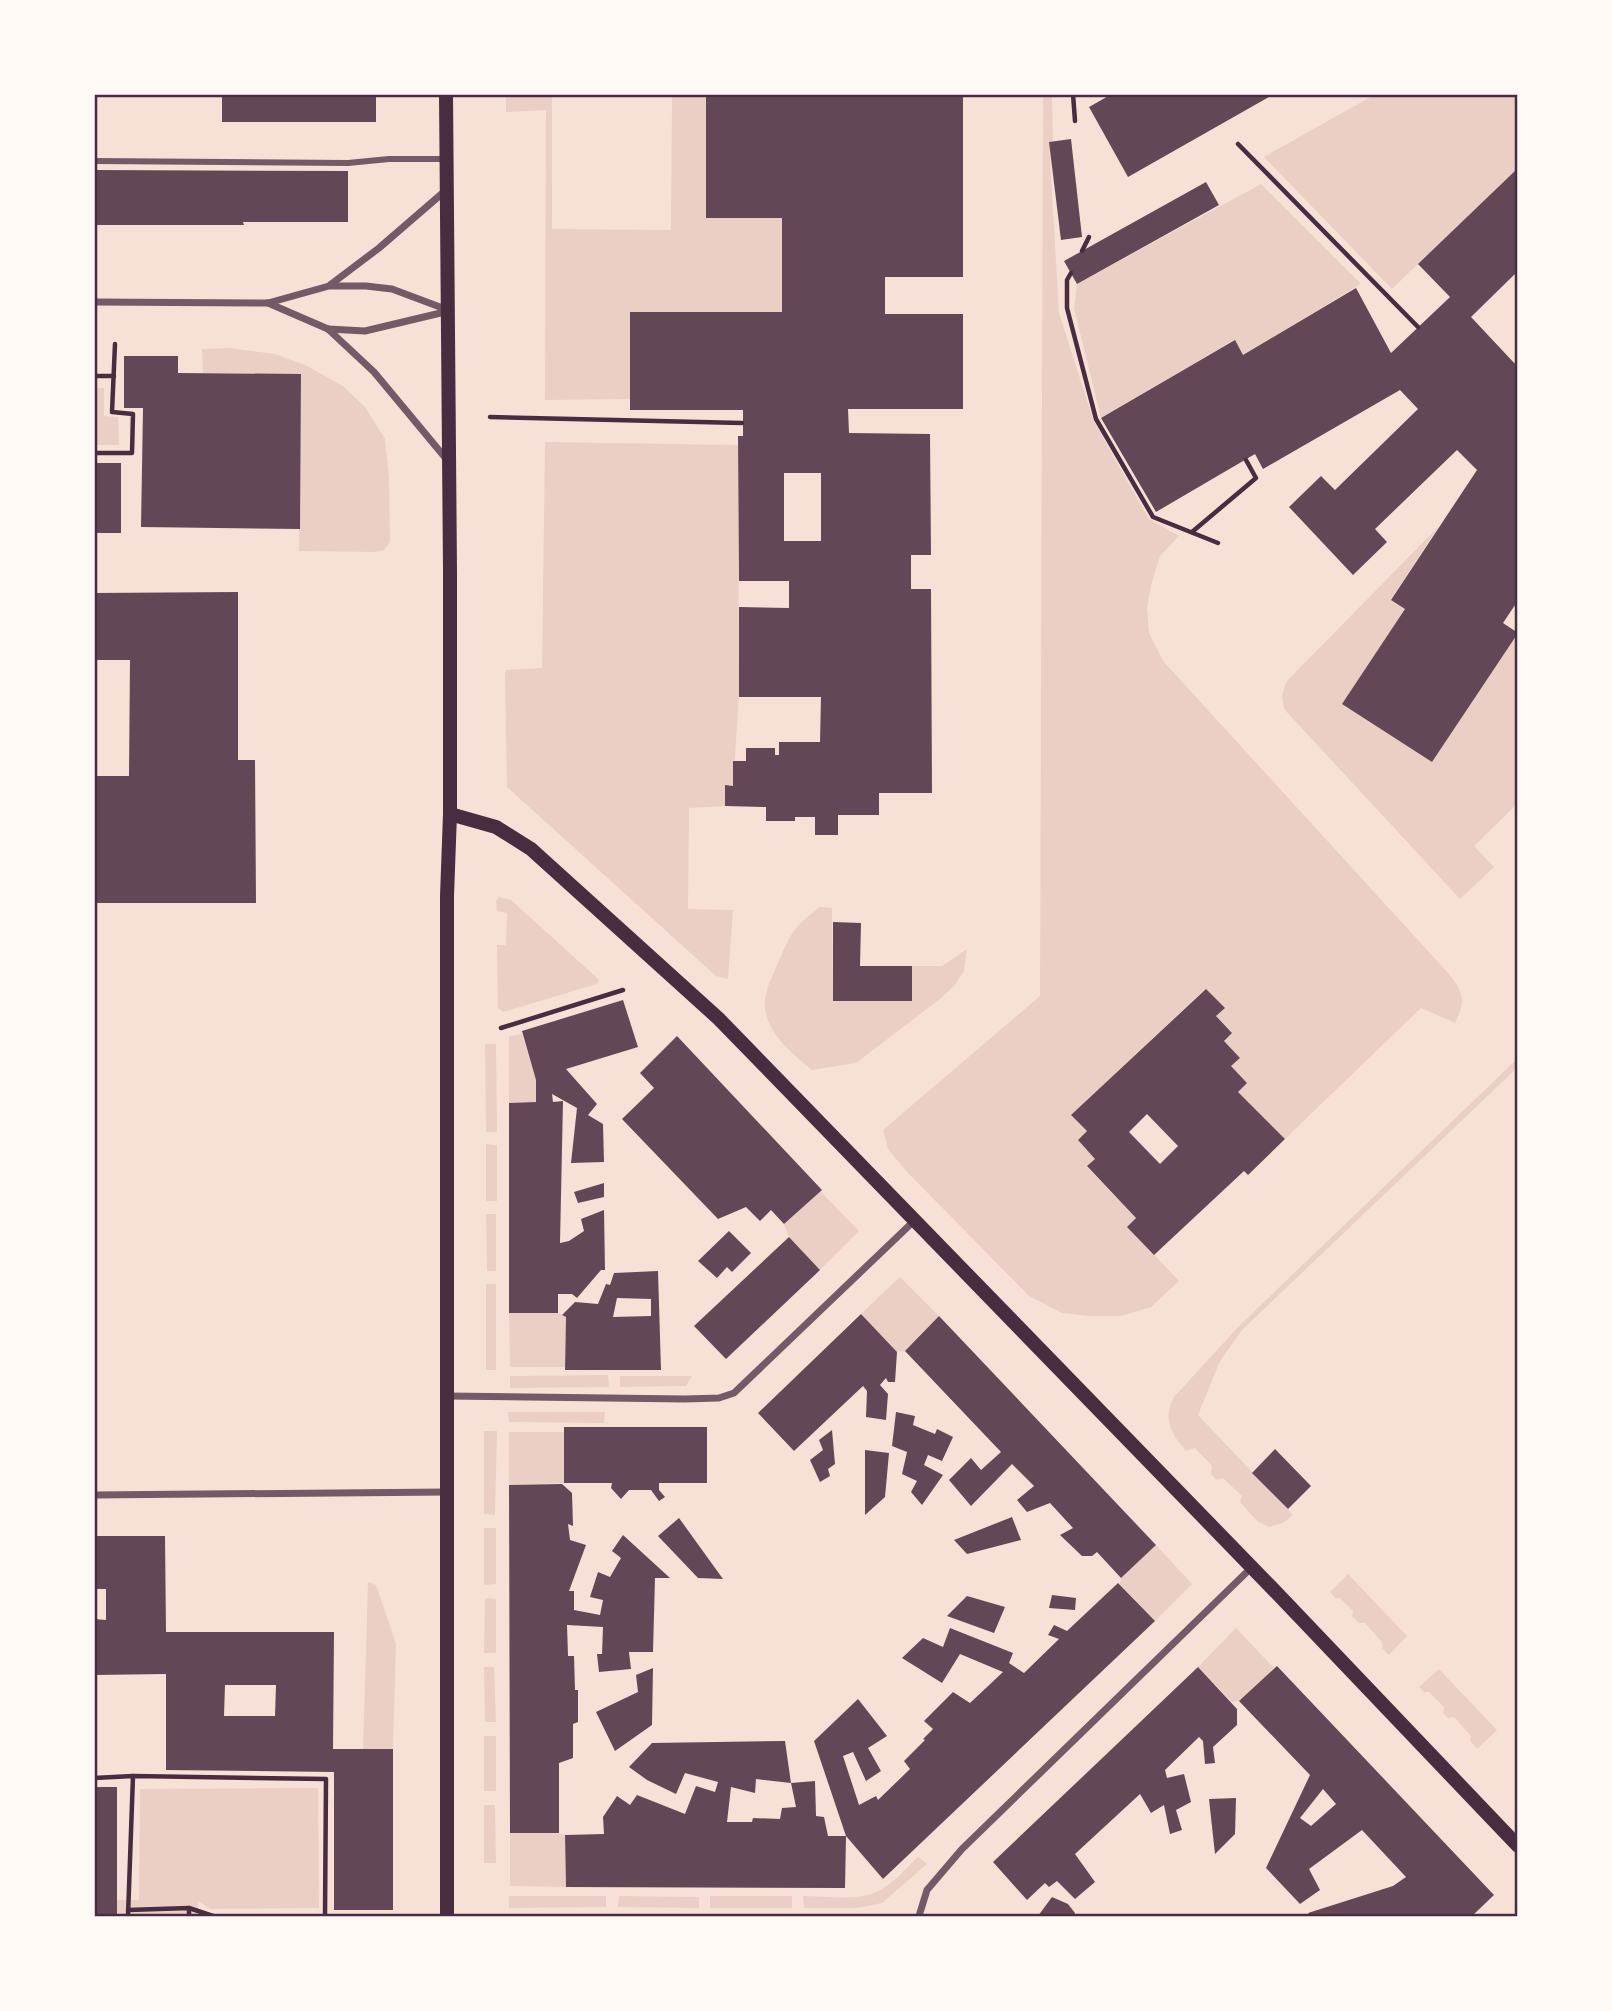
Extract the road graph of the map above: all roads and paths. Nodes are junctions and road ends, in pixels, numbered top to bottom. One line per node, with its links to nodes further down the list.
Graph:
1 (446, 94): 5 (main road)
2 (1073, 94): 3 (path)
3 (1075, 121)
4 (1238, 144): 15 (path)
5 (446, 159): 6 (street); 7 (main road)
6 (94, 161)
7 (447, 190): 11 (street); 14 (main road)
8 (1089, 237): 9 (path)
9 (1082, 251)
10 (1071, 273): 25 (path)
11 (329, 286): 13 (street); 14 (street)
12 (94, 302): 13 (street)
13 (268, 303): 16 (street)
14 (449, 311): 16 (street); 24 (main road)
15 (1418, 327)
16 (328, 329): 24 (street)
17 (115, 344): 19 (path)
18 (94, 376): 19 (path)
19 (114, 376): 22 (path)
20 (490, 417): 21 (path)
21 (742, 423)
22 (94, 453)
23 (1246, 460): 25 (path)
24 (450, 464): 27 (main road)
25 (1191, 533): 26 (path)
26 (1218, 543)
27 (450, 814): 30 (main road); 31 (main road)
28 (623, 990): 29 (path)
29 (500, 1028)
30 (915, 1220): 31 (street); 34 (main road)
31 (447, 1395): 32 (main road)
32 (448, 1492): 33 (street); 44 (main road)
33 (94, 1495)
34 (1252, 1567): 37 (main road); 45 (street)
35 (133, 1776): 36 (path); 39 (path); 43 (path)
36 (94, 1778)
37 (1517, 1846)
38 (189, 1908): 39 (path); 41 (path); 42 (path)
39 (128, 1910): 40 (path)
40 (128, 1916)
41 (189, 1916)
42 (213, 1916)
43 (325, 1916)
44 (447, 1916)
45 (919, 1916)

